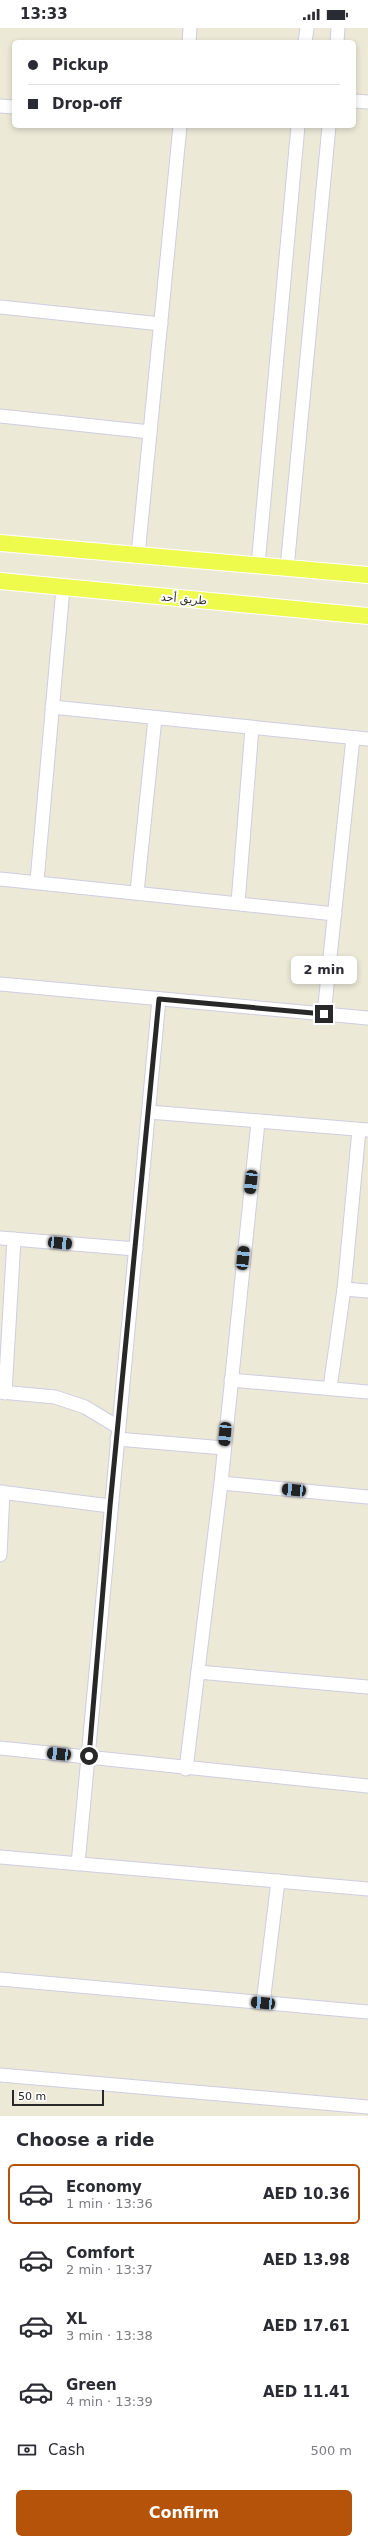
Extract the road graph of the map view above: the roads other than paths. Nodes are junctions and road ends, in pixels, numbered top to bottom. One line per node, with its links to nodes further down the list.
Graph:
1 (190, 28): 4 (street)
2 (307, 28): 5 (street)
3 (338, 28): 6 (street)
4 (189, 40)
5 (306, 40)
6 (337, 40)
7 (356, 101): 8 (street)
8 (368, 102)
9 (0, 106): 10 (street)
10 (12, 107)
11 (180, 128): 15 (street)
12 (298, 128): 20 (street)
13 (329, 128): 21 (street)
14 (0, 307): 15 (street)
15 (161, 324): 17 (street)
16 (0, 416): 17 (street)
17 (150, 432): 19 (street)
18 (0, 542): 19 (main road)
19 (138, 555): 20 (main road)
20 (258, 565): 21 (main road)
21 (287, 568): 22 (main road)
22 (368, 575)
23 (0, 581): 24 (main road, طريق أحد)
24 (63, 588): 25 (main road, طريق أحد); 26 (street)
25 (368, 616)
26 (52, 707): 27 (street); 32 (street)
27 (155, 718): 28 (street); 33 (street)
28 (252, 728): 29 (street); 34 (street)
29 (353, 738): 30 (street); 35 (street)
30 (368, 740)
31 (0, 879): 32 (street)
32 (37, 882): 33 (street)
33 (136, 892): 34 (street)
34 (238, 903): 35 (street)
35 (335, 914): 38 (street)
36 (0, 984): 37 (street)
37 (159, 999): 38 (street); 40 (street)
38 (324, 1014): 39 (street)
39 (368, 1018)
40 (149, 1112): 41 (street); 45 (street)
41 (258, 1122): 42 (street); 48 (street)
42 (363, 1130): 46 (street)
43 (0, 1238): 44 (street)
44 (14, 1239): 45 (street); 51 (street)
45 (136, 1249): 52 (street)
46 (344, 1289): 47 (street); 49 (street)
47 (368, 1292)
48 (231, 1380): 49 (street); 53 (street)
49 (330, 1388): 50 (street)
50 (368, 1392)
51 (3, 1393): 52 (street)
52 (117, 1433): 53 (street); 57 (street)
53 (224, 1448): 54 (street)
54 (221, 1483): 56 (street); 59 (street)
55 (2, 1492): 57 (street); 58 (street)
56 (368, 1497)
57 (110, 1506): 62 (street)
58 (0, 1555)
59 (198, 1672): 60 (street); 63 (street)
60 (368, 1687)
61 (0, 1748): 62 (street)
62 (89, 1756): 63 (street); 66 (street)
63 (186, 1769): 64 (street)
64 (368, 1786)
65 (0, 1857): 66 (street)
66 (78, 1864): 67 (street)
67 (278, 1881): 68 (street); 70 (street)
68 (368, 1889)
69 (0, 1981): 70 (street)
70 (263, 2003): 71 (street)
71 (368, 2012)
72 (0, 2076): 73 (street)
73 (368, 2107)

